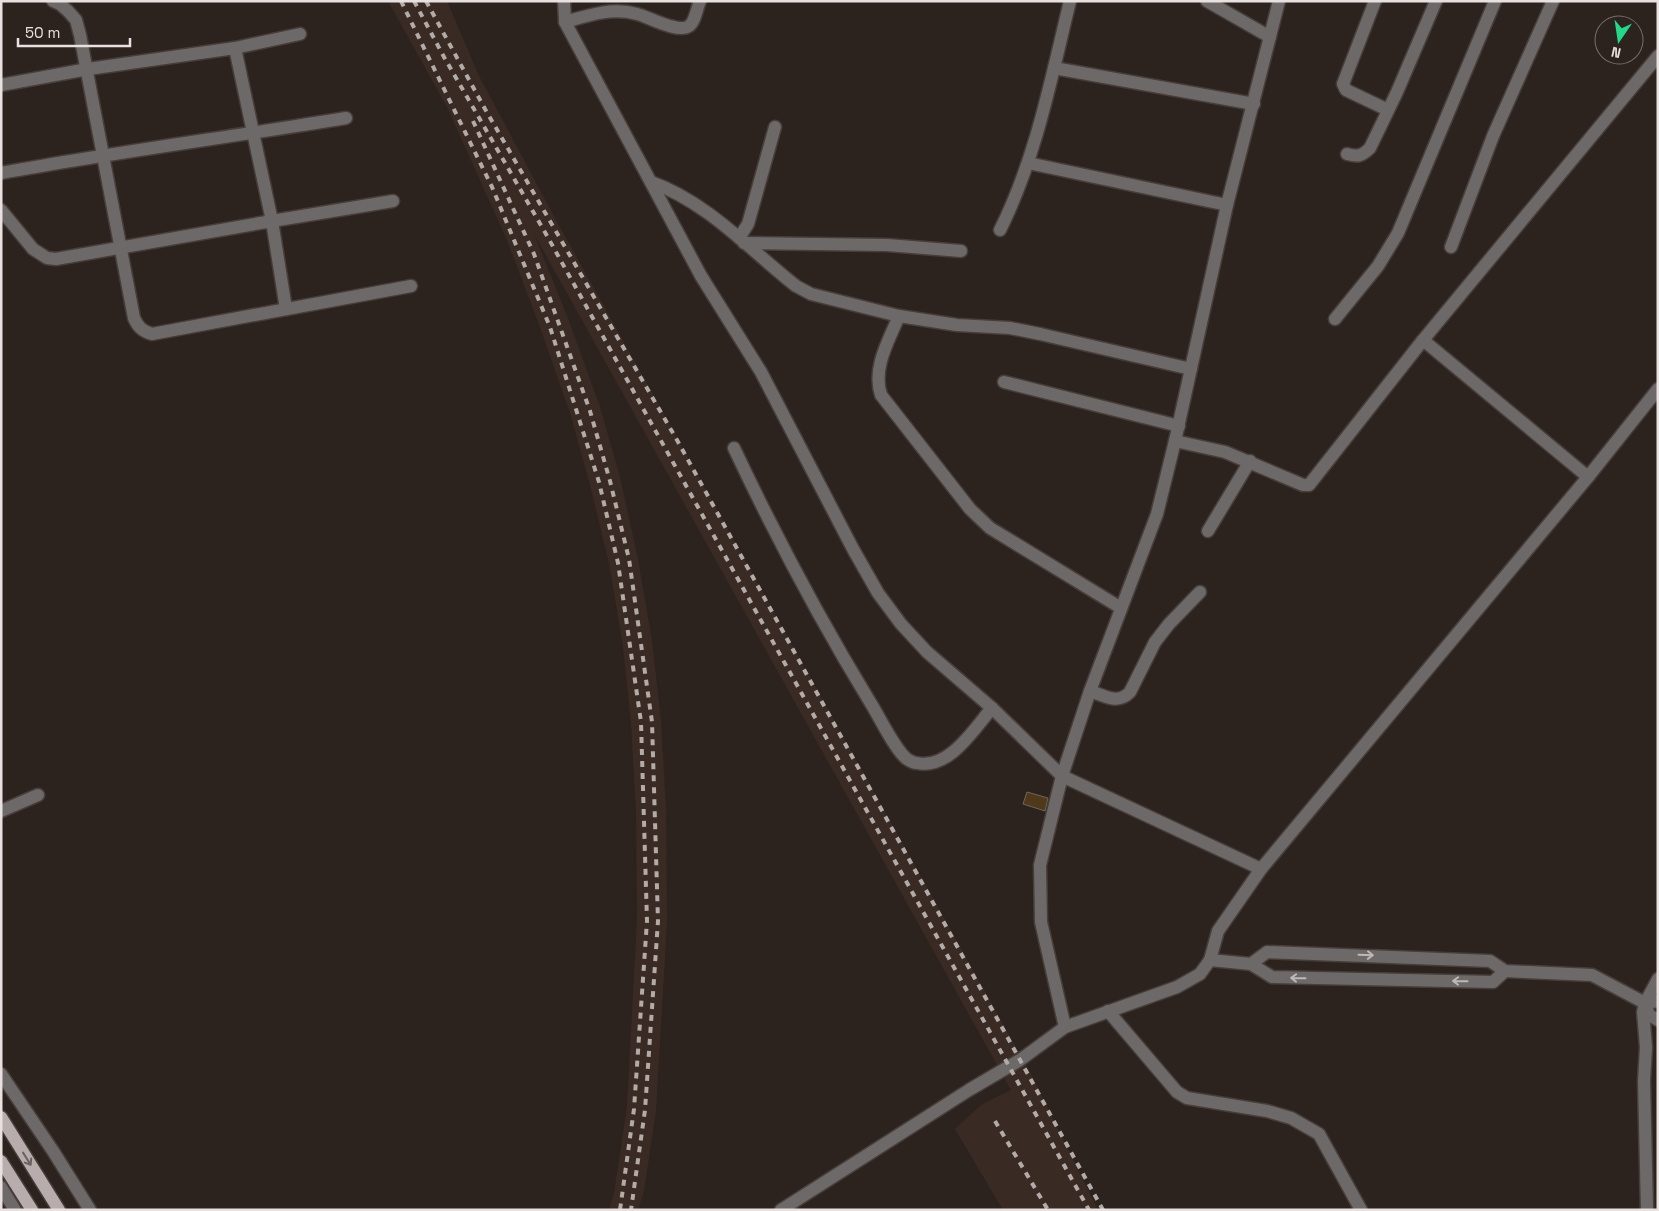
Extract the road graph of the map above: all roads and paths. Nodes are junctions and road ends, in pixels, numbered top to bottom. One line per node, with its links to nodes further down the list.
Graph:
1 (74, 1): 11 (street)
2 (564, 1): 12 (street)
3 (700, 1): 12 (street)
4 (1070, 1): 18 (street)
5 (1207, 1): 14 (street)
6 (1280, 1): 14 (street)
7 (1374, 1): 21 (street)
8 (1436, 1): 21 (street)
9 (1495, 1): 42 (street)
10 (1553, 1): 36 (street)
11 (56, 2): 17 (street)
12 (565, 22): 29 (street)
13 (300, 34): 15 (street)
14 (1270, 37): 20 (street)
15 (235, 48): 17 (street); 24 (street)
16 (1658, 56): 43 (street)
17 (87, 64): 19 (street); 26 (street)
18 (1054, 68): 20 (street); 27 (street)
19 (1, 85)
20 (1254, 104): 31 (street)
21 (1388, 110): 25 (street)
22 (346, 118): 24 (street)
23 (775, 127): 35 (street)
24 (253, 133): 26 (street); 33 (street)
25 (1347, 154)
26 (103, 155): 28 (street); 37 (street)
27 (1028, 163): 31 (street); 34 (street)
28 (1, 173)
29 (651, 182): 35 (street); 56 (street)
30 (393, 201): 33 (street)
31 (1227, 206): 44 (street)
32 (1, 210): 37 (street)
33 (272, 221): 37 (street); 40 (street)
34 (1000, 230)
35 (742, 240): 38 (street); 41 (street)
36 (1451, 247)
37 (120, 248): 40 (street)
38 (961, 251)
39 (411, 286): 40 (street)
40 (286, 309)
41 (899, 316): 44 (street); 54 (street)
42 (1335, 319)
43 (1424, 340): 50 (street); 51 (street)
44 (1191, 369): 47 (street)
45 (1004, 382): 47 (street)
46 (1658, 388): 51 (street)
47 (1179, 426): 48 (street)
48 (1175, 441): 50 (street); 54 (street)
49 (734, 448): 56 (street)
50 (1250, 461): 52 (street)
51 (1588, 477): 60 (street)
52 (1208, 531)
53 (1200, 592): 55 (street)
54 (1121, 608): 55 (street)
55 (1090, 691): 57 (street)
56 (992, 708): 57 (street)
57 (1062, 776): 60 (street); 68 (street)
58 (38, 795): 59 (street)
59 (1, 811)
60 (1261, 869): 61 (street)
61 (1210, 960): 62 (street); 66 (street)
62 (1251, 964): 63 (street, one-way to 63); 63 (street, one-way to 62)
63 (1505, 971): 65 (street)
64 (1658, 979): 65 (street)
65 (1651, 1002): 67 (street); 79 (street)
66 (1108, 1011): 68 (street); 78 (street)
67 (1658, 1020)
68 (1065, 1027): 77 (street)
69 (1, 1074): 76 (street)
70 (1, 1117): 75 (main road, one-way to 75)
71 (1, 1161): 74 (main road)
72 (1, 1187): 73 (street)
73 (15, 1210)
74 (32, 1210)
75 (59, 1210)
76 (90, 1210)
77 (781, 1210)
78 (1361, 1210)
79 (1647, 1210)

